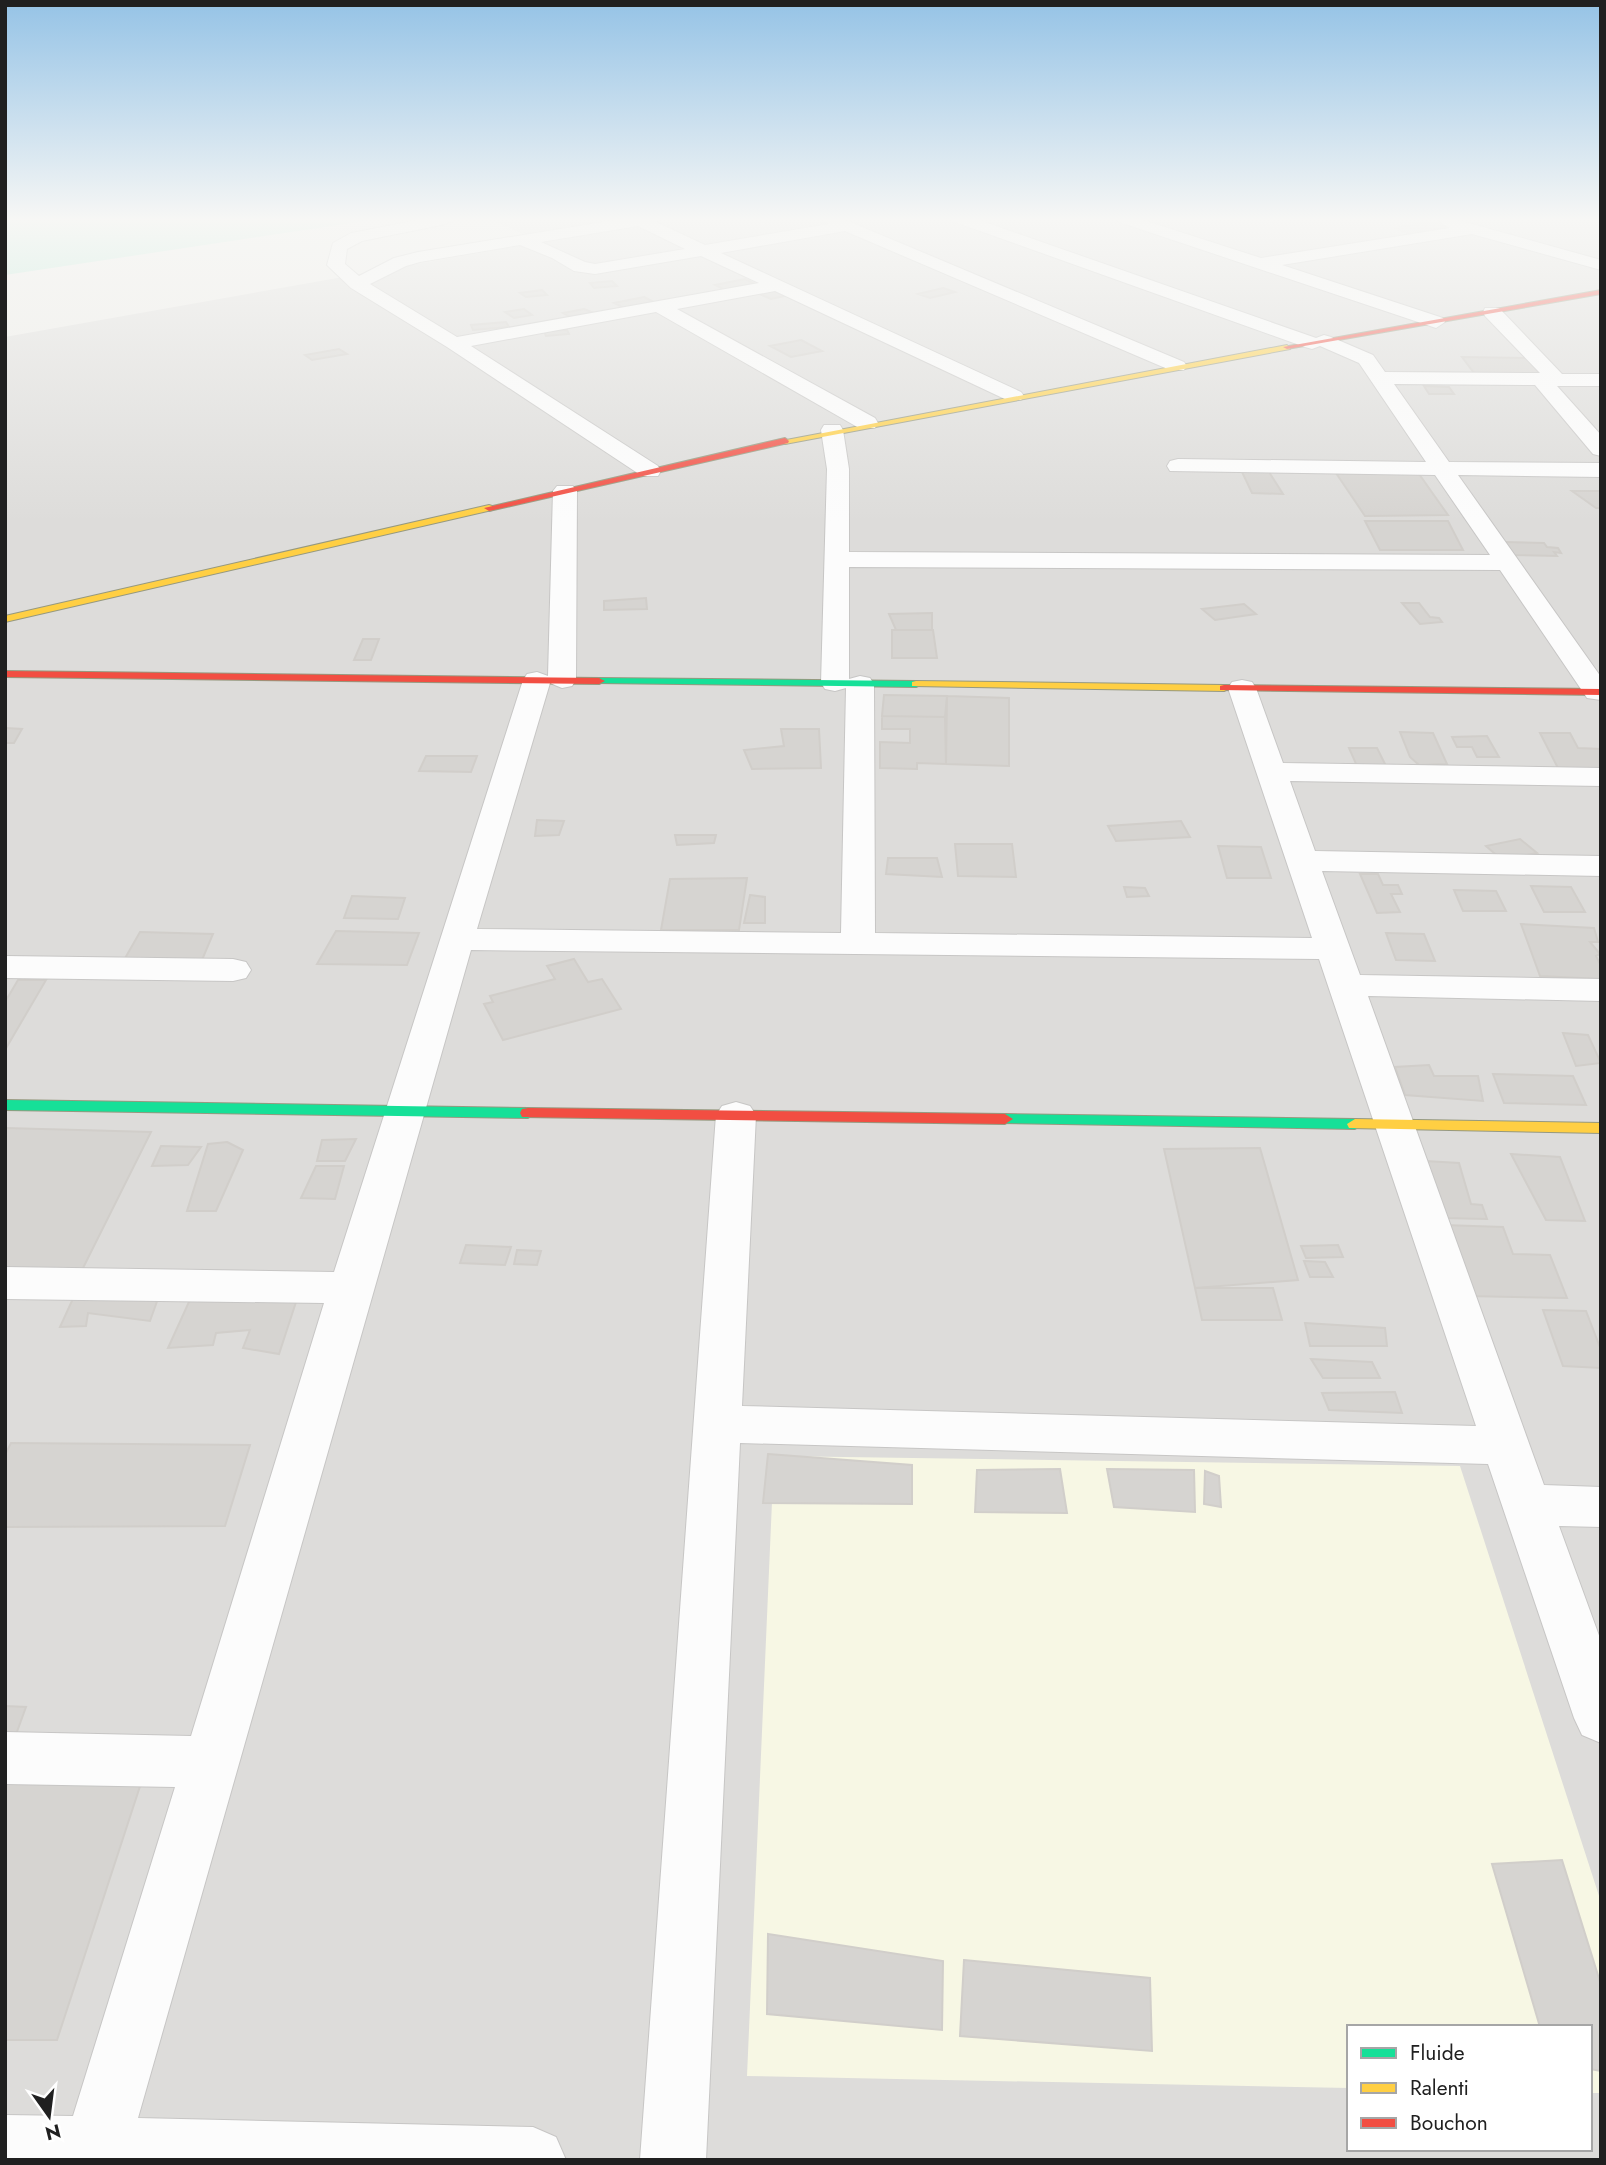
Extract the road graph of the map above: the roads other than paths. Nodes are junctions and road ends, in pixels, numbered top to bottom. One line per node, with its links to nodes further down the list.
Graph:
1 (416, 320): 12 (street)
2 (581, 320): 12 (street)
3 (683, 320): 18 (street)
4 (853, 320): 17 (street)
5 (1069, 320): 13 (street)
6 (1254, 320): 11 (street)
7 (1433, 320): 10 (street)
8 (1442, 320): 10 (street)
9 (1499, 320): 15 (street)
10 (1436, 321): 11 (street)
11 (1318, 342): 13 (street); 14 (street)
12 (454, 343): 24 (street)
13 (1177, 366): 17 (street)
14 (1379, 378): 15 (street); 22 (street)
15 (1549, 380): 16 (street); 20 (street)
16 (1601, 380)
17 (1014, 396): 18 (street)
18 (867, 424): 19 (street)
19 (832, 430): 24 (street); 26 (street)
20 (1601, 449)
21 (1178, 466): 22 (street)
22 (1441, 468): 23 (street); 27 (street)
23 (1601, 470)
24 (650, 471): 25 (street)
25 (565, 491): 28 (street); 30 (street)
26 (837, 559): 27 (street); 31 (street)
27 (1508, 563): 33 (street)
28 (5, 619)
29 (5, 674): 30 (street)
30 (550, 680): 31 (street); 38 (street)
31 (848, 684): 32 (street); 39 (street)
32 (1242, 688): 33 (street); 34 (street)
33 (1599, 692)
34 (1271, 772): 35 (street); 36 (street)
35 (1601, 777)
36 (1301, 861): 37 (street); 41 (street)
37 (1601, 866)
38 (456, 939): 39 (street); 45 (street)
39 (858, 943): 41 (street)
40 (5, 967): 42 (street)
41 (1338, 967): 43 (street); 47 (street)
42 (233, 970)
43 (1601, 990)
44 (5, 1105): 45 (street)
45 (403, 1111): 46 (street); 50 (street)
46 (736, 1115): 47 (street); 51 (street)
47 (1393, 1125): 48 (street); 52 (street)
48 (1601, 1128)
49 (5, 1283): 50 (street)
50 (350, 1288): 57 (street)
51 (718, 1424): 52 (street); 61 (street)
52 (1506, 1446): 53 (street)
53 (1526, 1505): 54 (street); 55 (street)
54 (1601, 1507)
55 (1601, 1718)
56 (5, 1758): 57 (street)
57 (211, 1762): 59 (street)
58 (5, 2148): 59 (street)
59 (95, 2154): 60 (street)
60 (533, 2160)
61 (673, 2160)

